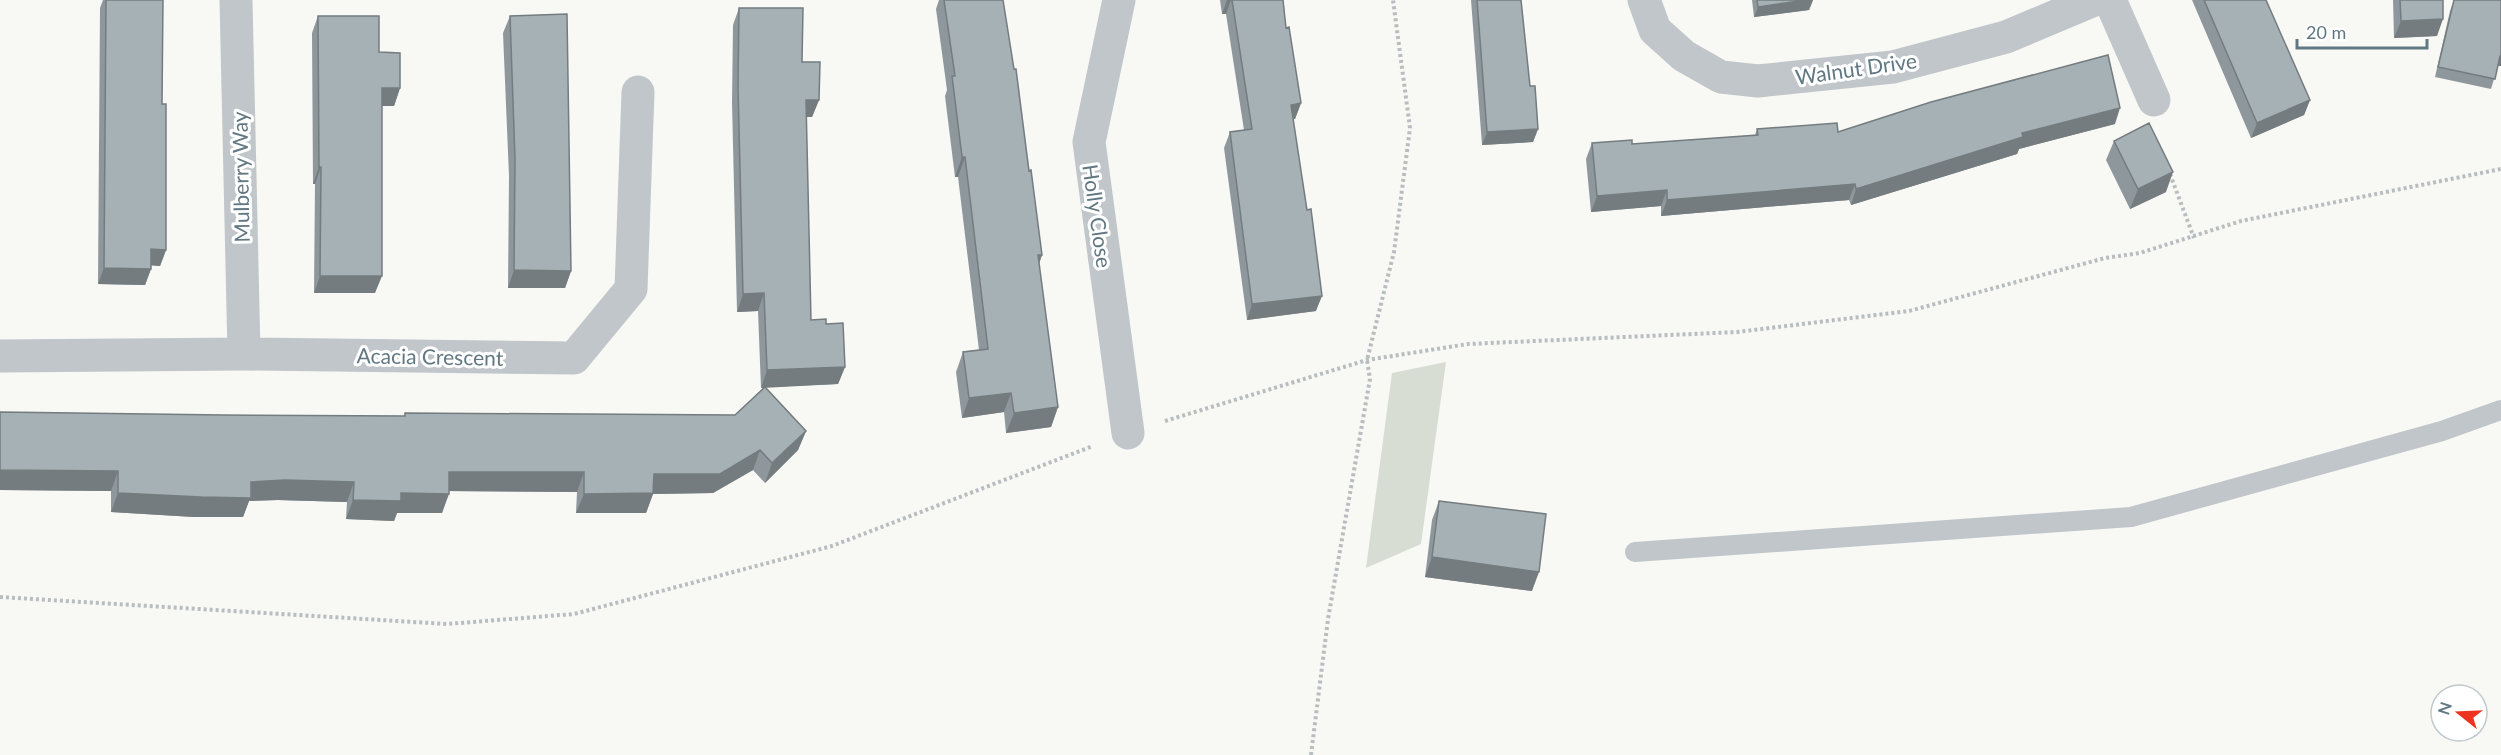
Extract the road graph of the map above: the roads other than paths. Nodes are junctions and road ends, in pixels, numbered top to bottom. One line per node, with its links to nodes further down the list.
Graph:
1 (236, 0): 8 (street, Mulberry Way)
2 (1119, 0): 11 (street, Holly Close)
3 (1644, 0): 4 (street, Walnut Drive)
4 (2094, 0)
5 (2110, 0): 7 (street)
6 (638, 92): 8 (street, Acacia Crescent)
7 (2154, 100)
8 (244, 354): 9 (street, Acacia Crescent)
9 (0, 356)
10 (2501, 410): 12 (lane)
11 (1128, 433)
12 (1635, 552)

